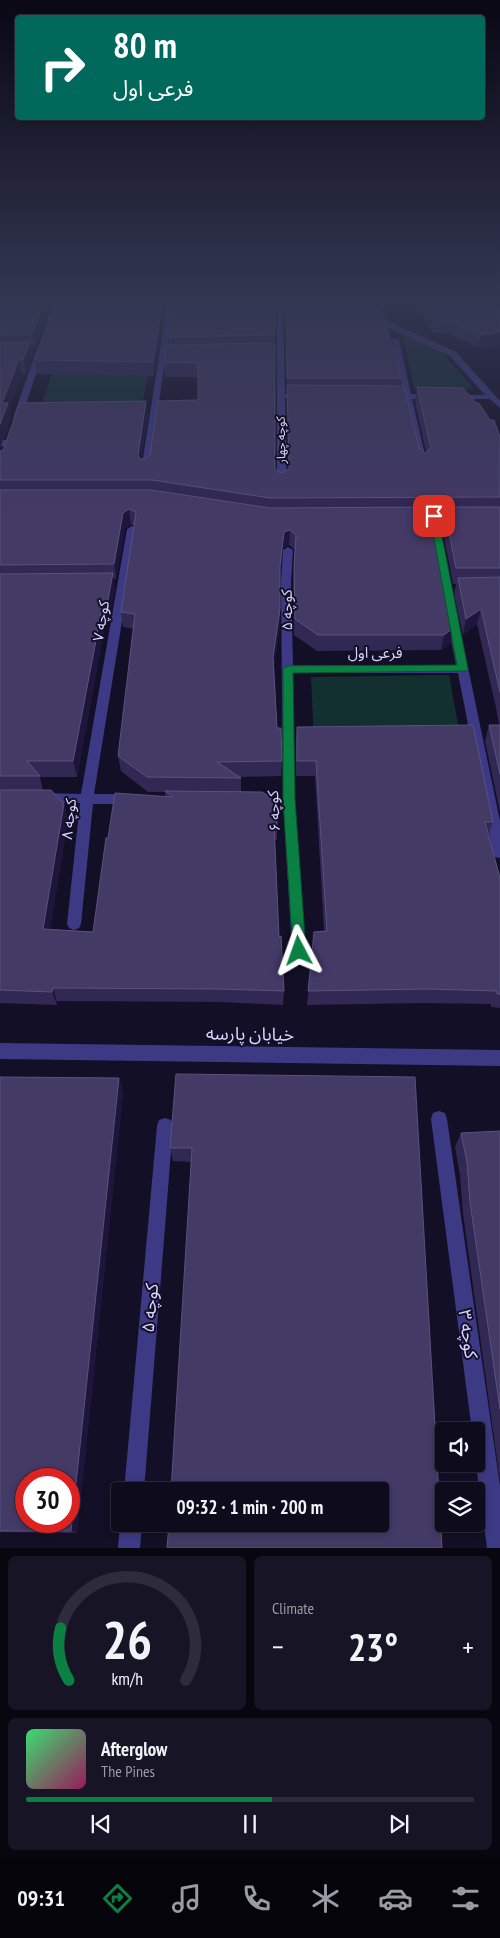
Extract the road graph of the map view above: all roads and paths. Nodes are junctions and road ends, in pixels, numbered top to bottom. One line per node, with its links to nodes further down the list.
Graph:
1 (33, 372): 14 (street)
2 (159, 372): 16 (street)
3 (278, 372): 6 (street, کوچه چهار)
4 (402, 372): 9 (street)
5 (470, 372): 12 (street)
6 (280, 396): 7 (street); 17 (street, کوچه چهار)
7 (310, 396)
8 (379, 396): 9 (street)
9 (408, 396): 10 (street); 15 (street)
10 (436, 396)
11 (445, 396): 12 (street)
12 (492, 397): 13 (street)
13 (500, 406)
14 (14, 425)
15 (423, 463)
16 (145, 470)
17 (282, 484)
18 (434, 516): 19 (street); 20 (street); 24 (street)
19 (472, 516)
20 (405, 517)
21 (132, 529): 25 (street, کوچه ۷)
22 (288, 550): 23 (street, کوچه ۵)
23 (288, 669): 24 (street, فرعی اول); 31 (street, کوچه ۶)
24 (463, 669): 29 (street)
25 (100, 718): 27 (street, کوچه ۸)
26 (29, 798): 27 (street)
27 (87, 798): 28 (street); 30 (street, کوچه ۸)
28 (144, 799)
29 (500, 853)
30 (74, 924)
31 (299, 951)
32 (0, 1050): 33 (street, خیابان پارسه)
33 (500, 1058)
34 (439, 1120): 39 (street, کوچه ۳)
35 (165, 1126): 36 (street, کوچه ۵)
36 (135, 1482)
37 (130, 1532): 38 (street)
38 (129, 1548)
39 (498, 1548)

